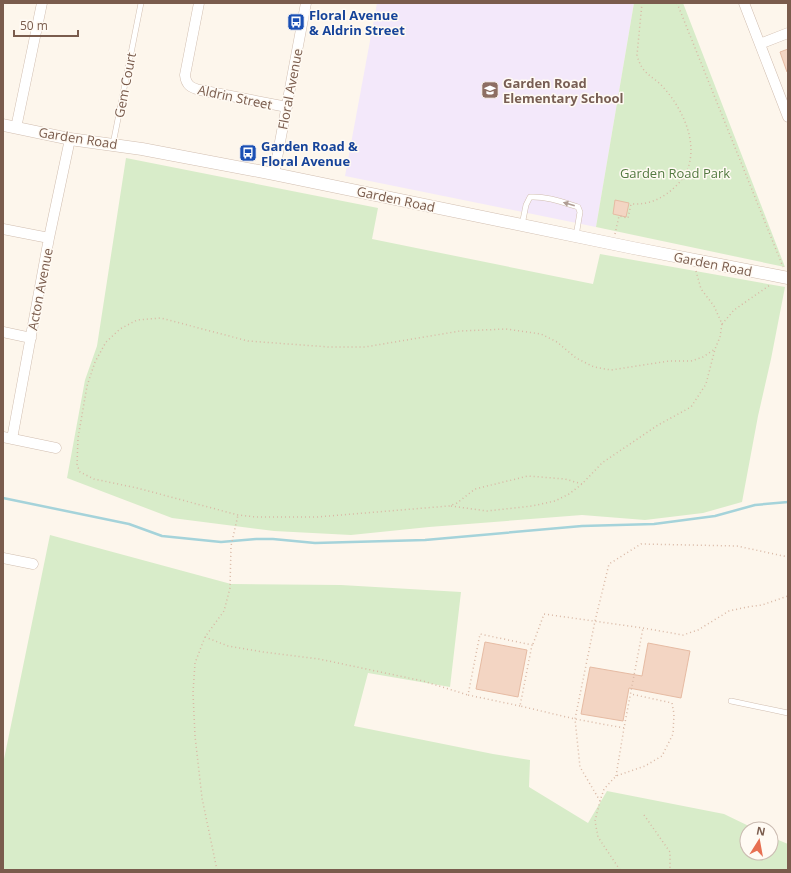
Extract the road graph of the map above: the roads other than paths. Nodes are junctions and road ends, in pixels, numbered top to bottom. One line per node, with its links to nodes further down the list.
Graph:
1 (42, 3): 11 (street)
2 (141, 3): 13 (lane, Gem Court)
3 (198, 3): 8 (street, Aldrin Street)
4 (306, 3): 8 (street, Floral Avenue)
5 (744, 3): 7 (street)
6 (788, 33): 7 (street)
7 (760, 44): 9 (street)
8 (287, 107): 14 (street, Floral Avenue)
9 (788, 117)
10 (3, 125): 11 (street, Garden Road)
11 (16, 128): 12 (street, Garden Road)
12 (70, 139): 13 (street, Garden Road); 18 (street, Acton Avenue)
13 (113, 144): 14 (street, Garden Road)
14 (274, 174): 15 (street, Garden Road)
15 (522, 225): 17 (street, Garden Road); 17 (lane, one-way to 15)
16 (3, 229): 18 (street)
17 (576, 236): 19 (street, Garden Road)
18 (50, 238): 21 (street, Acton Avenue)
19 (785, 278)
20 (3, 332): 21 (street)
21 (31, 338): 22 (street, Acton Avenue)
22 (7, 438): 23 (street)
23 (56, 448)
24 (3, 558): 25 (street)
25 (33, 564)
26 (731, 701): 27 (lane)
27 (788, 713)

